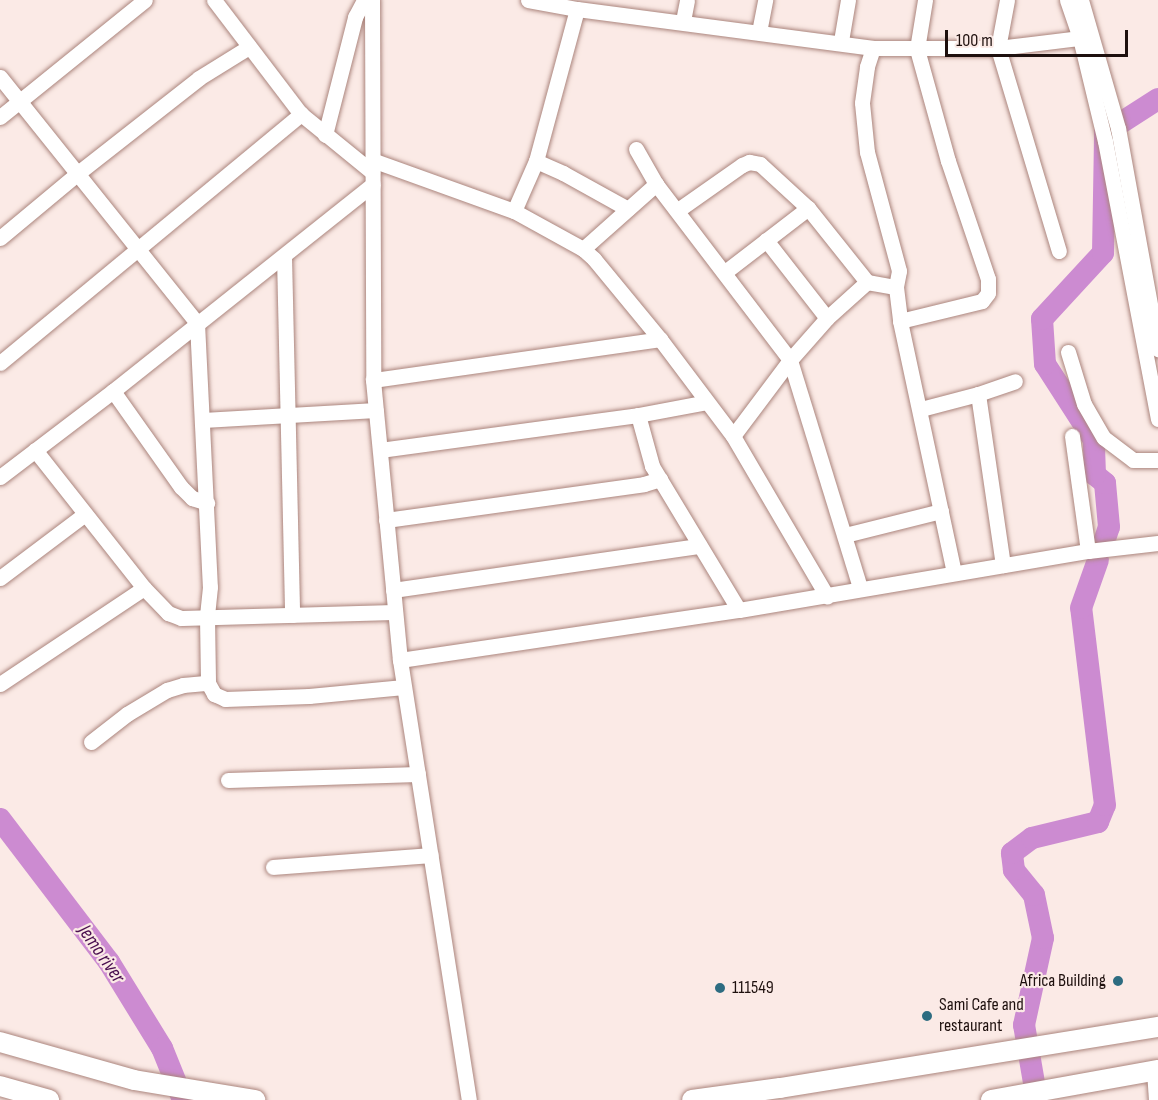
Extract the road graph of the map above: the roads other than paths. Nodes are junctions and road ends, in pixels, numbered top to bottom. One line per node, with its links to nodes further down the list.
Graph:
1 (145, 0): 24 (street)
2 (363, 0): 28 (street)
3 (372, 0): 32 (street)
4 (529, 0): 14 (street)
5 (687, 0): 15 (street)
6 (765, 0): 16 (street)
7 (848, 0): 18 (street)
8 (925, 0): 22 (street)
9 (1007, 0): 21 (street)
10 (1067, 0): 17 (street)
11 (1081, 0): 27 (street)
12 (220, 2): 19 (street)
13 (607, 5): 14 (street); 15 (street)
14 (577, 9): 30 (street)
15 (683, 21): 16 (street)
16 (759, 32): 18 (street)
17 (1080, 38): 21 (street); 27 (street)
18 (840, 41): 20 (street)
19 (249, 47): 25 (street); 31 (street)
20 (873, 48): 22 (street); 47 (street)
21 (998, 48): 22 (street); 42 (street)
22 (916, 49): 49 (street)
23 (0, 76): 24 (street)
24 (19, 101): 26 (street); 31 (street)
25 (301, 114): 28 (street); 41 (street)
26 (0, 117)
27 (1111, 121): 44 (street); 65 (street)
28 (325, 135): 32 (street)
29 (636, 148): 33 (street)
30 (536, 161): 35 (street); 37 (street)
31 (78, 172): 38 (street); 41 (street)
32 (372, 172): 37 (street); 43 (street); 56 (street)
33 (656, 184): 35 (street); 36 (street)
34 (808, 208): 36 (street); 39 (street); 46 (street)
35 (628, 209): 40 (street)
36 (678, 210): 45 (street)
37 (514, 212): 40 (street)
38 (0, 238)
39 (766, 240): 45 (street); 48 (street)
40 (583, 249): 51 (street)
41 (138, 250): 50 (street); 55 (street)
42 (1059, 251)
43 (284, 255): 50 (street); 63 (street)
44 (1150, 263): 52 (street)
45 (725, 272): 54 (street)
46 (867, 282): 47 (street); 48 (street)
47 (896, 287): 49 (street)
48 (827, 318): 54 (street)
49 (900, 321): 61 (street)
50 (197, 323): 58 (street); 66 (street)
51 (660, 339): 56 (street); 60 (street)
52 (1158, 349)
53 (1068, 352): 71 (street)
54 (790, 360): 67 (street); 78 (street)
55 (0, 363)
56 (373, 380): 62 (street)
57 (1015, 381): 59 (street)
58 (113, 391): 69 (street); 74 (street)
59 (978, 394): 61 (street); 82 (street)
60 (707, 402): 64 (street); 67 (street)
61 (921, 409): 75 (street)
62 (376, 410): 63 (street); 70 (street)
63 (289, 414): 66 (street); 91 (street)
64 (638, 415): 70 (street); 73 (street)
65 (1158, 419)
66 (203, 420): 74 (street)
67 (733, 436): 88 (street)
68 (1072, 436): 81 (street)
69 (35, 450): 72 (street); 76 (street)
70 (380, 450): 77 (street)
71 (1158, 460)
72 (0, 477)
73 (660, 479): 77 (street); 80 (street)
74 (207, 503): 92 (street)
75 (941, 511): 78 (street); 83 (street)
76 (86, 514): 84 (street); 85 (street)
77 (386, 520): 87 (street)
78 (844, 535): 86 (street)
79 (1158, 543): 81 (street)
80 (700, 546): 87 (street); 89 (street)
81 (1088, 551): 82 (street)
82 (1003, 565): 83 (street)
83 (954, 572): 86 (street)
84 (0, 578)
85 (144, 588): 92 (street); 95 (street)
86 (860, 588): 88 (street)
87 (393, 590): 90 (street)
88 (827, 596): 89 (street)
89 (739, 610): 93 (street)
90 (395, 612): 91 (street); 93 (street)
91 (292, 615): 92 (street)
92 (207, 617): 94 (street)
93 (400, 660): 96 (street)
94 (208, 683): 96 (street); 97 (street)
95 (0, 684)
96 (404, 687): 98 (street)
97 (91, 742)
98 (418, 774): 99 (street); 100 (street)
99 (228, 780)
100 (431, 855): 101 (street); 109 (street)
101 (273, 867)
102 (1158, 1027): 106 (main road)
103 (0, 1042): 108 (main road)
104 (1156, 1070): 111 (main road); 112 (street)
105 (0, 1086): 107 (main road)
106 (780, 1094): 110 (main road)
107 (37, 1098)
108 (255, 1100)
109 (469, 1100)
110 (692, 1100)
111 (991, 1100)
112 (1156, 1100)

